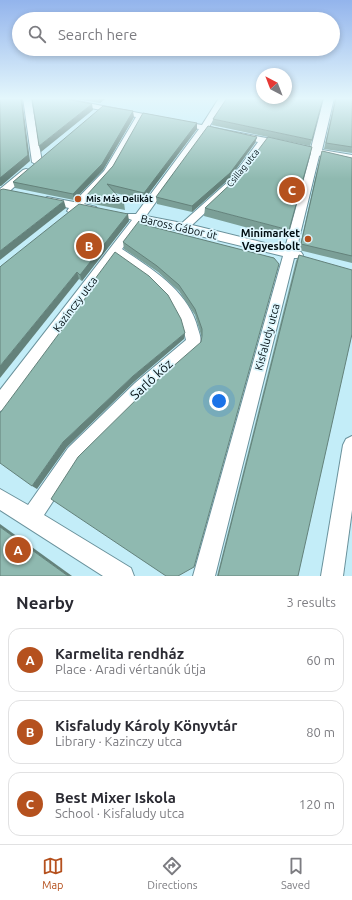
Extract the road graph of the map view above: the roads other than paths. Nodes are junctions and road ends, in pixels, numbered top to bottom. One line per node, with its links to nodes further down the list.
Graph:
1 (33, 125): 9 (street)
2 (135, 125): 12 (street)
3 (192, 125): 5 (street)
4 (323, 125): 7 (street, Kisfaludy utca)
5 (205, 127): 6 (street); 16 (street, Kazinczy utca)
6 (264, 140): 7 (street); 17 (street, Csillag utca)
7 (316, 152): 8 (street); 19 (street, Kisfaludy utca)
8 (352, 159)
9 (1, 192): 10 (street)
10 (18, 194)
11 (33, 197): 12 (street)
12 (78, 206): 13 (street); 15 (street)
13 (100, 211)
14 (123, 215): 16 (street, Baross Gábor út)
15 (67, 216)
16 (138, 218): 17 (street, Baross Gábor út); 18 (street, Kazinczy utca)
17 (184, 227): 19 (street, Baross Gábor út)
18 (115, 250): 21 (street, Kazinczy utca); 24 (street, Sarló köz)
19 (290, 253): 20 (street, Baross Gábor út); 26 (street, Kisfaludy utca)
20 (310, 259)
21 (0, 403)
22 (352, 445): 27 (street)
23 (0, 499): 24 (street)
24 (31, 517): 25 (street)
25 (123, 576)
26 (204, 576)
27 (332, 576)

